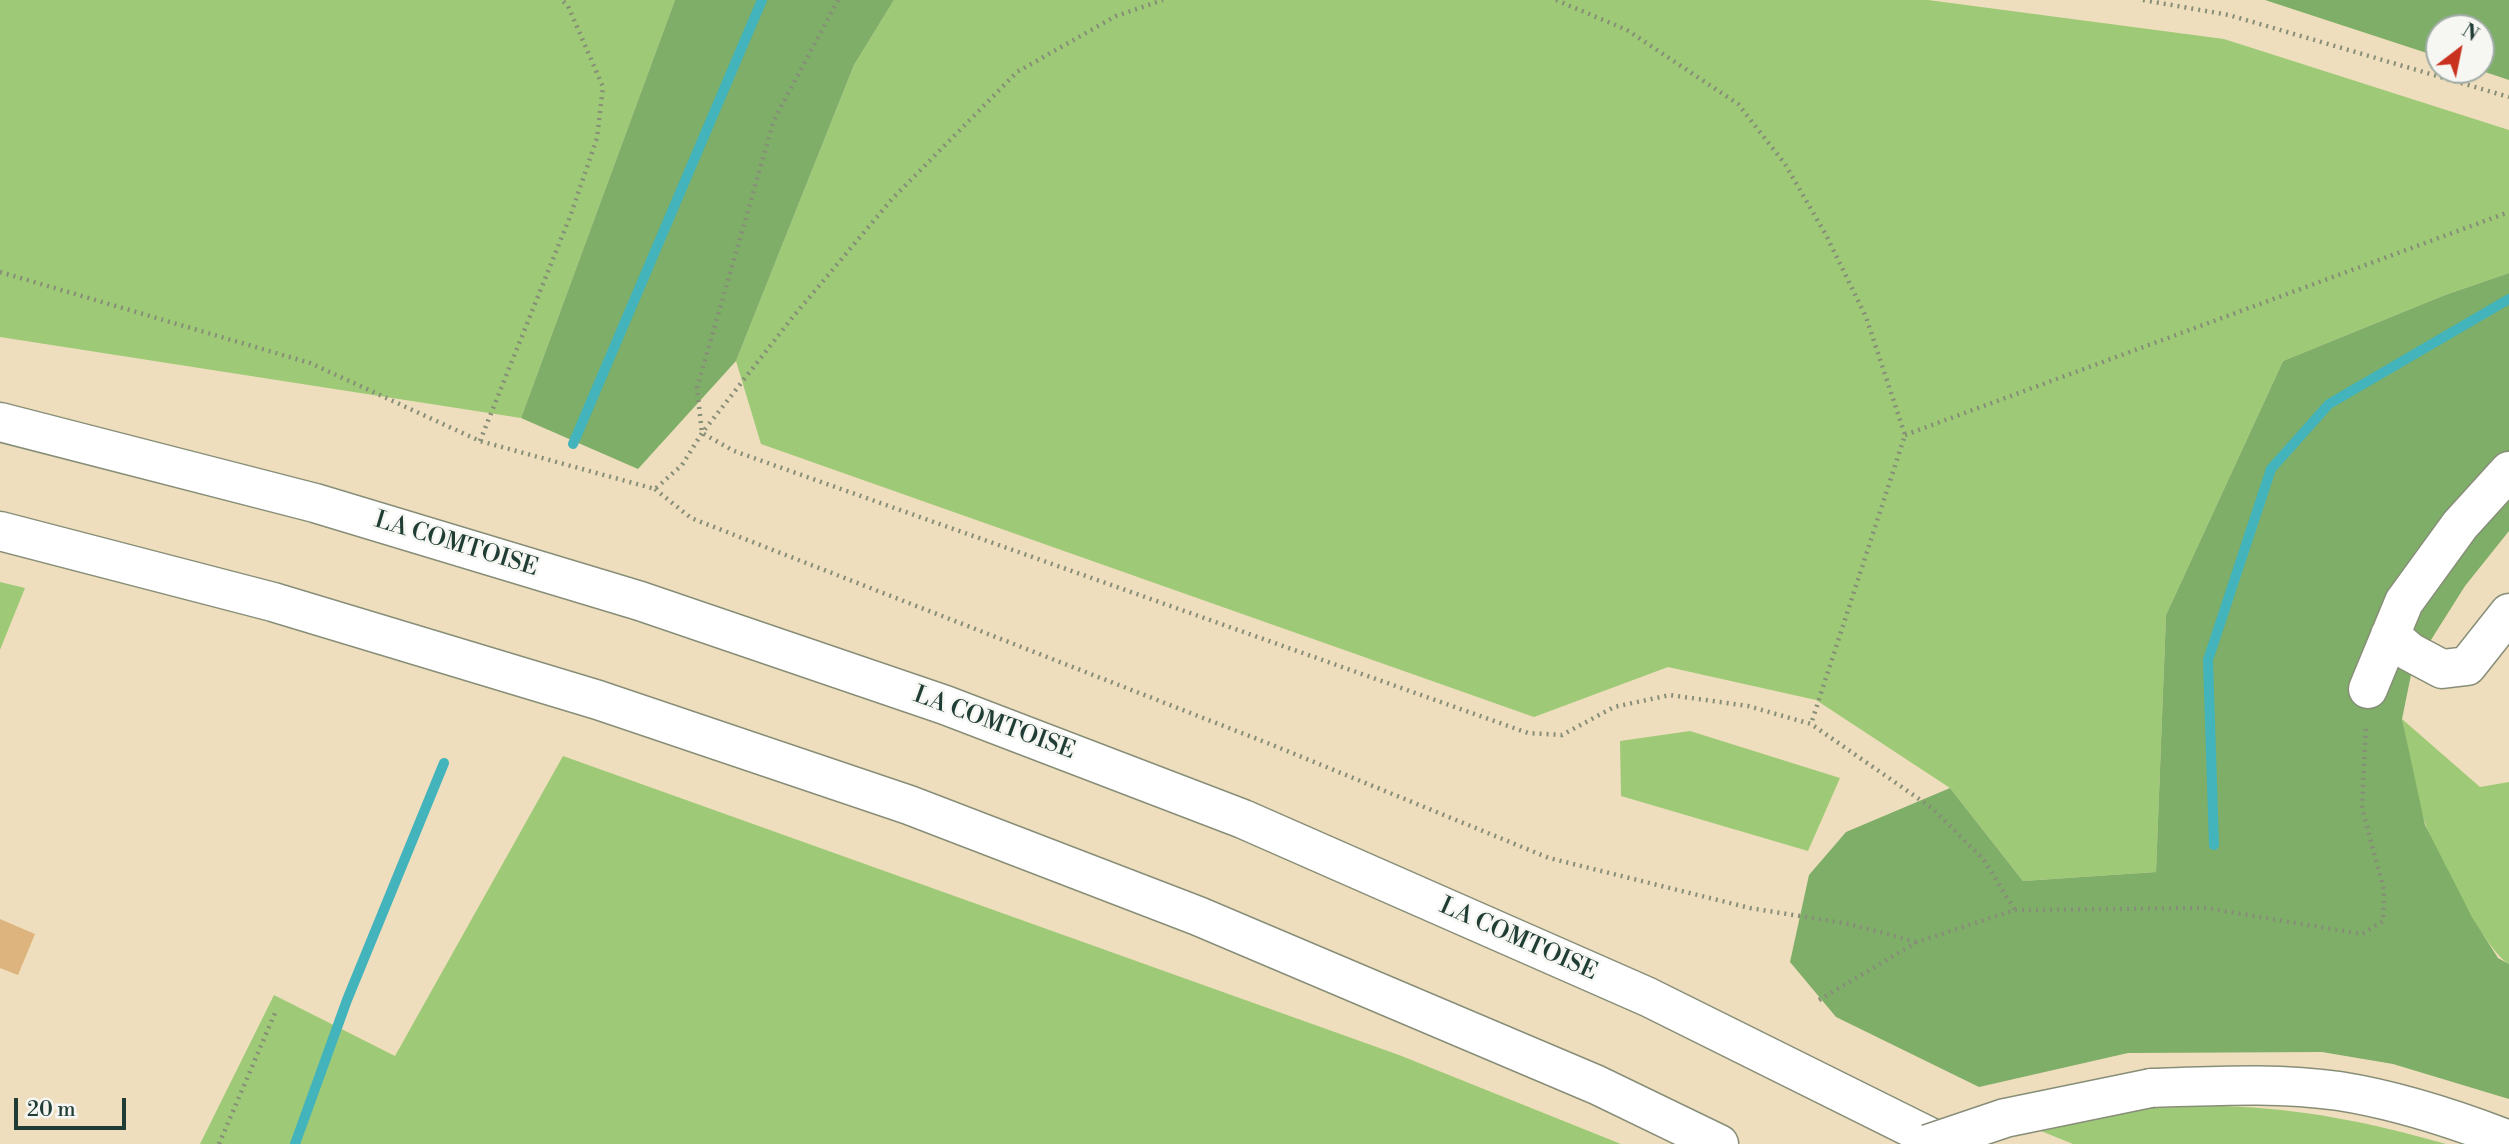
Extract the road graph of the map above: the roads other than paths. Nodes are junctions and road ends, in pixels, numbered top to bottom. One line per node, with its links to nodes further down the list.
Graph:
1 (0, 422): 10 (main road, LA COMTOISE)
2 (2509, 471): 5 (main road)
3 (0, 531): 8 (main road)
4 (2509, 613): 5 (main road)
5 (2389, 635): 6 (main road)
6 (2368, 689)
7 (2509, 1140): 9 (main road, bridge)
8 (1719, 1144)
9 (1928, 1144)
10 (1944, 1144)

